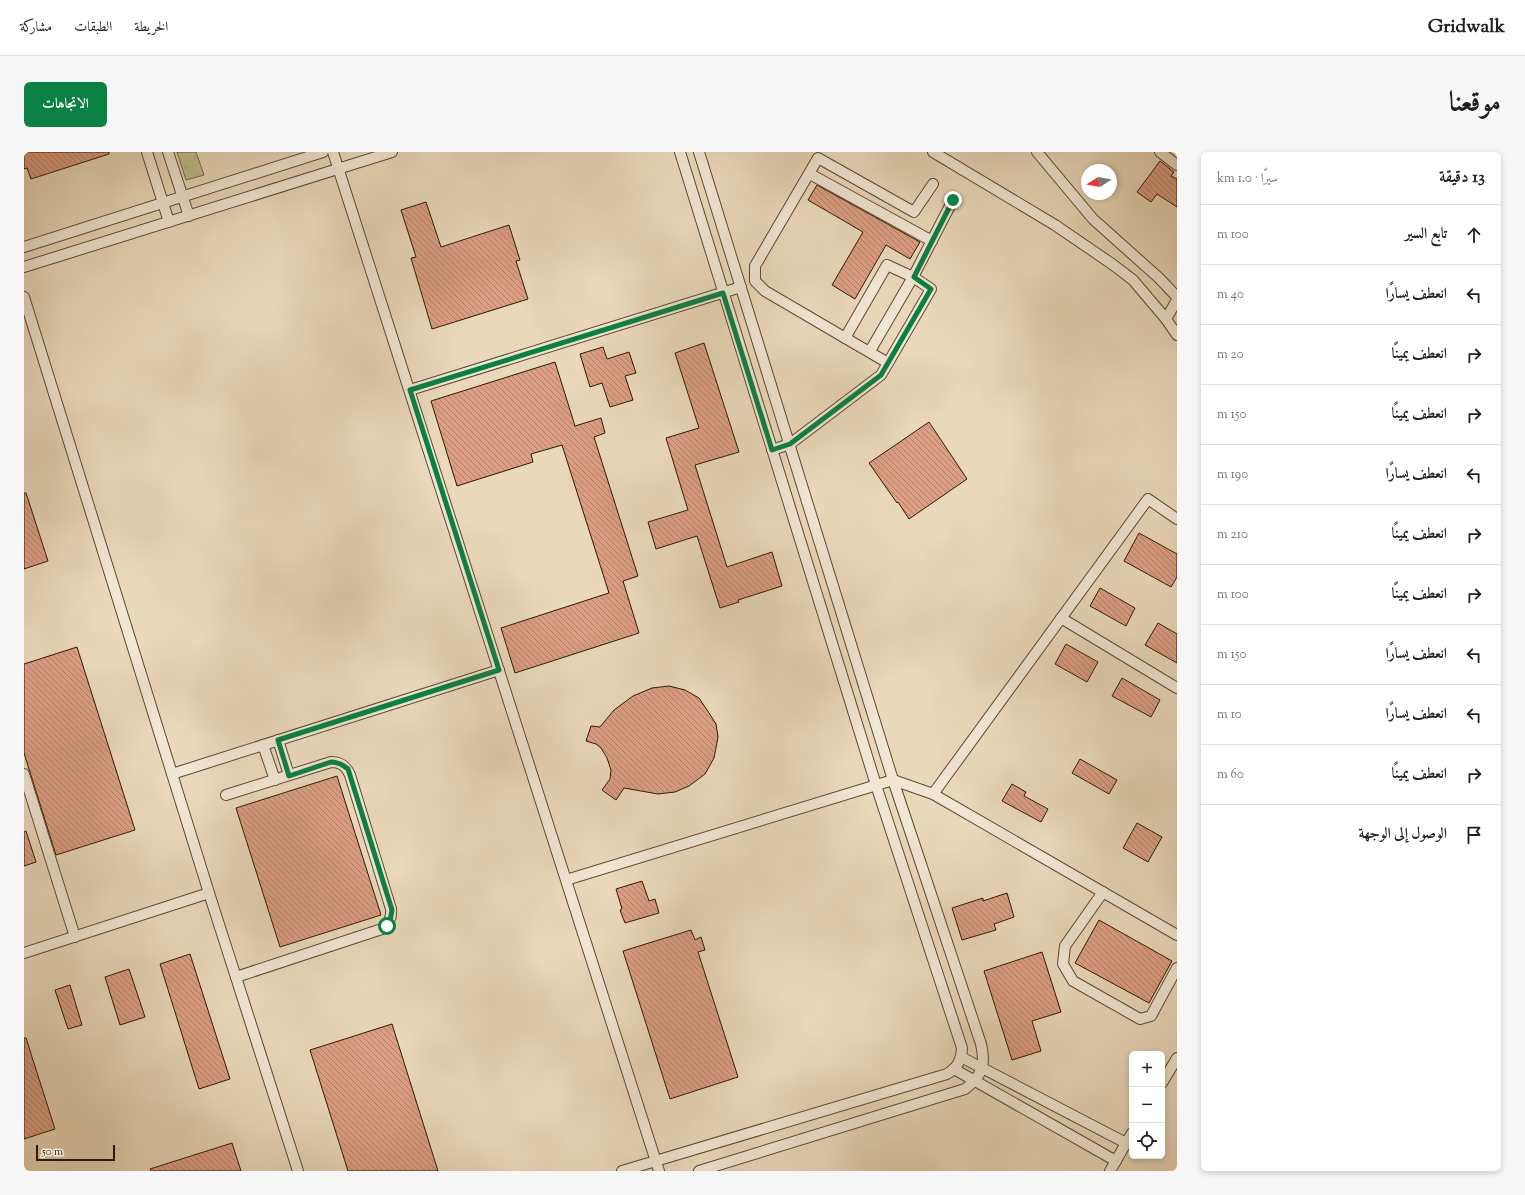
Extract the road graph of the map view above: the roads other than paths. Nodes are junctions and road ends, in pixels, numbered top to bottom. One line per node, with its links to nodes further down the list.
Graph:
1 (147, 152): 17 (street)
2 (168, 152): 15 (street)
3 (323, 152): 15 (street)
4 (333, 152): 12 (street)
5 (392, 152): 12 (street)
6 (680, 152): 25 (street)
7 (699, 152): 24 (street)
8 (933, 152): 29 (street)
9 (1160, 152): 11 (street)
10 (1036, 153): 26 (street)
11 (1177, 165)
12 (339, 169): 18 (street); 34 (street)
13 (810, 174): 14 (street); 20 (street); 31 (street)
14 (933, 184)
15 (183, 197): 17 (street); 18 (street)
16 (953, 200): 20 (street)
17 (163, 203): 19 (street); 21 (street)
18 (189, 216): 19 (street)
19 (169, 222): 22 (street)
20 (932, 241): 23 (street)
21 (24, 247)
22 (24, 267)
23 (914, 277): 31 (street); 32 (street); 33 (street)
24 (741, 287): 25 (street); 35 (street)
25 (723, 293): 34 (street); 36 (street)
26 (1177, 297)
27 (24, 298): 44 (street)
28 (1177, 300): 29 (street)
29 (1166, 319): 30 (street)
30 (1177, 335)
31 (845, 338): 32 (street)
32 (870, 352): 33 (street)
33 (888, 363): 35 (street)
34 (410, 390): 39 (street)
35 (790, 444): 36 (street); 47 (street)
36 (772, 450): 48 (street)
37 (1177, 519): 38 (street)
38 (1061, 618): 40 (street); 49 (street)
39 (499, 670): 41 (street); 51 (street)
40 (1177, 688)
41 (278, 740): 42 (street); 45 (street)
42 (263, 745): 44 (street); 46 (street)
43 (24, 774): 55 (street)
44 (172, 774): 53 (street)
45 (289, 776): 46 (street); 58 (street)
46 (275, 780): 50 (street)
47 (893, 780): 48 (street); 49 (street); 61 (street)
48 (876, 785): 51 (street); 59 (street)
49 (933, 794): 52 (street)
50 (226, 795)
51 (566, 880): 67 (street)
52 (1103, 892): 54 (street); 57 (street)
53 (209, 893): 55 (street); 58 (street)
54 (1177, 935)
55 (75, 937): 56 (street)
56 (24, 954)
57 (1177, 968)
58 (236, 977): 69 (street)
59 (962, 1057): 61 (street); 62 (street)
60 (1177, 1058): 63 (street)
61 (983, 1067): 64 (street); 66 (street)
62 (954, 1069): 64 (street); 67 (street)
63 (1165, 1078)
64 (975, 1082): 68 (street); 72 (street)
65 (1129, 1138): 66 (street)
66 (1126, 1143): 68 (street)
67 (656, 1160): 70 (street); 71 (street)
68 (1116, 1161): 73 (street)
69 (298, 1171)
70 (622, 1171)
71 (659, 1171)
72 (699, 1171)
73 (1110, 1171)

